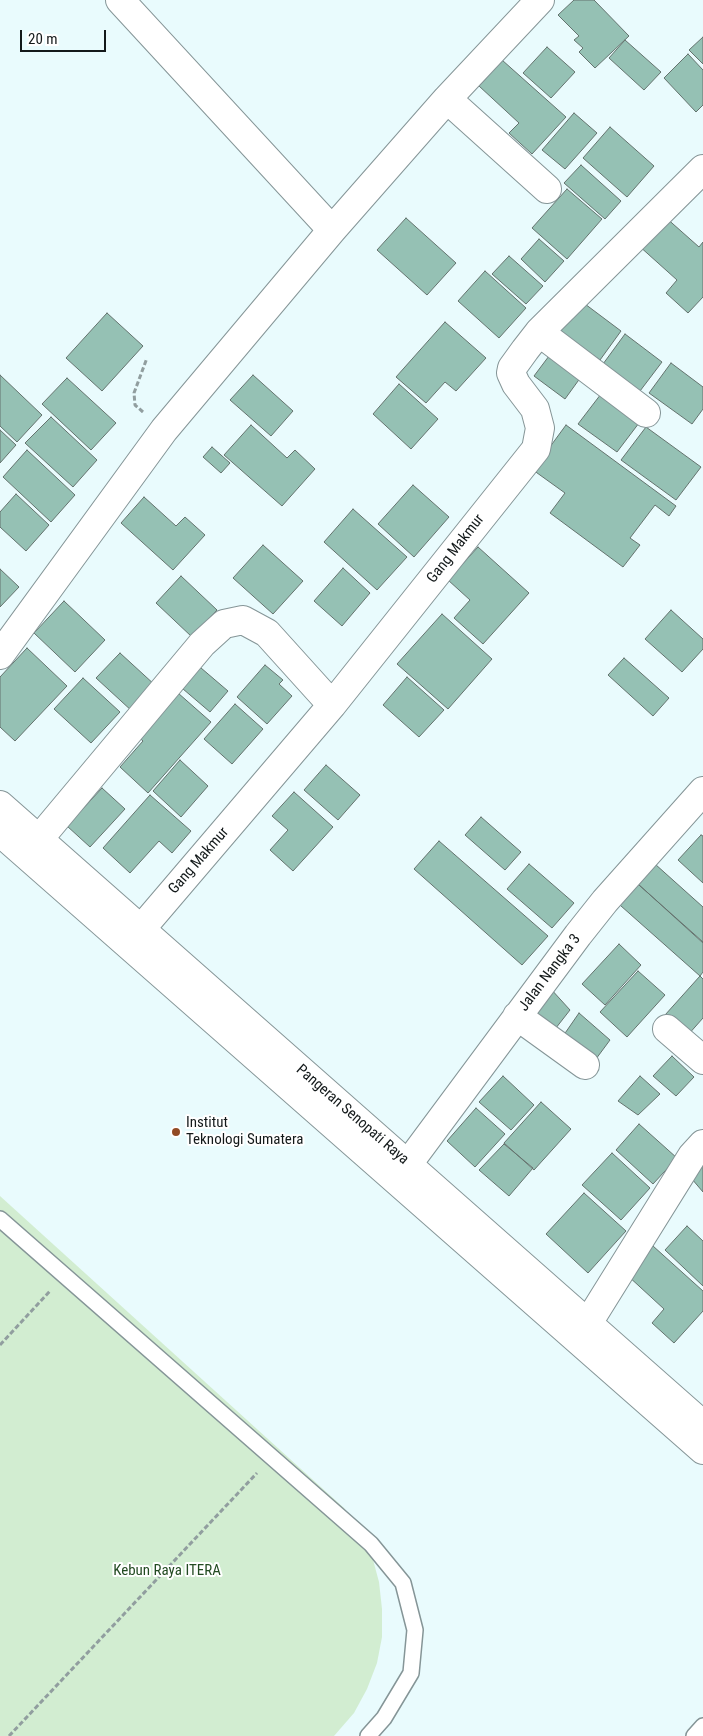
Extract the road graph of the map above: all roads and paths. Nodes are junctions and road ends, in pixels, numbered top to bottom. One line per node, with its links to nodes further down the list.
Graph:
1 (120, 0): 6 (street)
2 (536, 2): 3 (street)
3 (447, 99): 5 (street); 6 (street)
4 (703, 169): 7 (street, Gang Makmur)
5 (548, 189)
6 (332, 230): 10 (street)
7 (539, 332): 9 (street); 12 (street, Gang Makmur)
8 (147, 358): 10 (path)
9 (646, 413)
10 (164, 430): 11 (street)
11 (0, 655)
12 (332, 705): 16 (street); 17 (street, Gang Makmur)
13 (703, 792): 18 (street, Jalan Nangka 3)
14 (0, 805): 16 (street, Pangeran Senopati Raya)
15 (0, 832): 28 (street, Pangeran Senopati Raya)
16 (39, 840): 17 (street, Pangeran Senopati Raya)
17 (141, 929): 23 (street, Pangeran Senopati Raya)
18 (517, 1016): 21 (street); 23 (street, Jalan Nangka 3)
19 (667, 1029): 20 (street)
20 (703, 1060)
21 (585, 1065)
22 (703, 1144): 26 (street)
23 (408, 1164): 26 (street, Pangeran Senopati Raya)
24 (0, 1219): 25 (lane)
25 (64, 1276): 27 (path); 31 (lane)
26 (588, 1323): 28 (street, Pangeran Senopati Raya)
27 (0, 1345)
28 (659, 1399): 29 (street, Pangeran Senopati Raya); 30 (street, Pangeran Senopati Raya)
29 (703, 1425)
30 (703, 1450)
31 (272, 1456): 33 (path); 34 (lane)
32 (703, 1726): 35 (lane)
33 (9, 1736)
34 (368, 1736)
35 (694, 1736)

